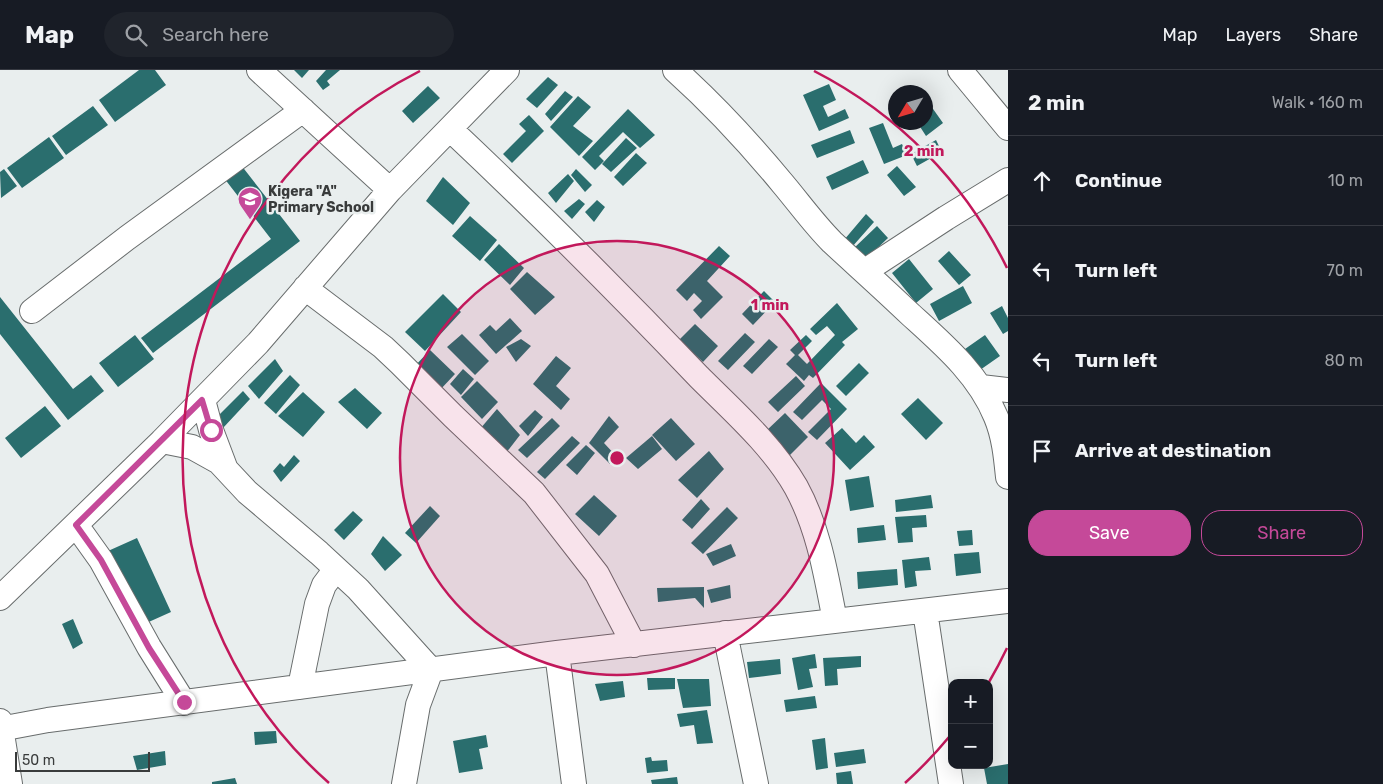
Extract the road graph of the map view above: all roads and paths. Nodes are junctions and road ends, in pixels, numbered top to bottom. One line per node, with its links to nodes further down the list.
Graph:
1 (259, 70): 5 (street)
2 (508, 70): 7 (street)
3 (675, 70): 10 (street)
4 (960, 70): 6 (street)
5 (302, 110): 9 (street); 12 (street)
6 (1008, 128)
7 (450, 129): 9 (street); 24 (street)
8 (1008, 180): 10 (street)
9 (390, 190): 11 (street)
10 (865, 271): 13 (street)
11 (305, 288): 15 (street); 26 (street)
12 (32, 311)
13 (981, 387): 14 (street); 18 (street)
14 (1008, 390)
15 (202, 400): 16 (street); 17 (street)
16 (162, 441): 17 (street); 19 (street)
17 (225, 467): 20 (street)
18 (1008, 477)
19 (76, 525): 21 (street); 30 (street)
20 (336, 569): 28 (street); 29 (street)
21 (0, 598)
22 (1008, 601): 23 (street)
23 (925, 611): 24 (street); 36 (street)
24 (836, 621): 25 (street)
25 (725, 633): 26 (street); 35 (street)
26 (634, 644): 27 (street)
27 (557, 653): 28 (street); 34 (street)
28 (431, 670): 29 (street); 33 (street)
29 (300, 687): 30 (street)
30 (184, 702): 31 (street)
31 (1, 726): 32 (street)
32 (10, 784)
33 (404, 784)
34 (574, 784)
35 (756, 784)
36 (951, 784)

